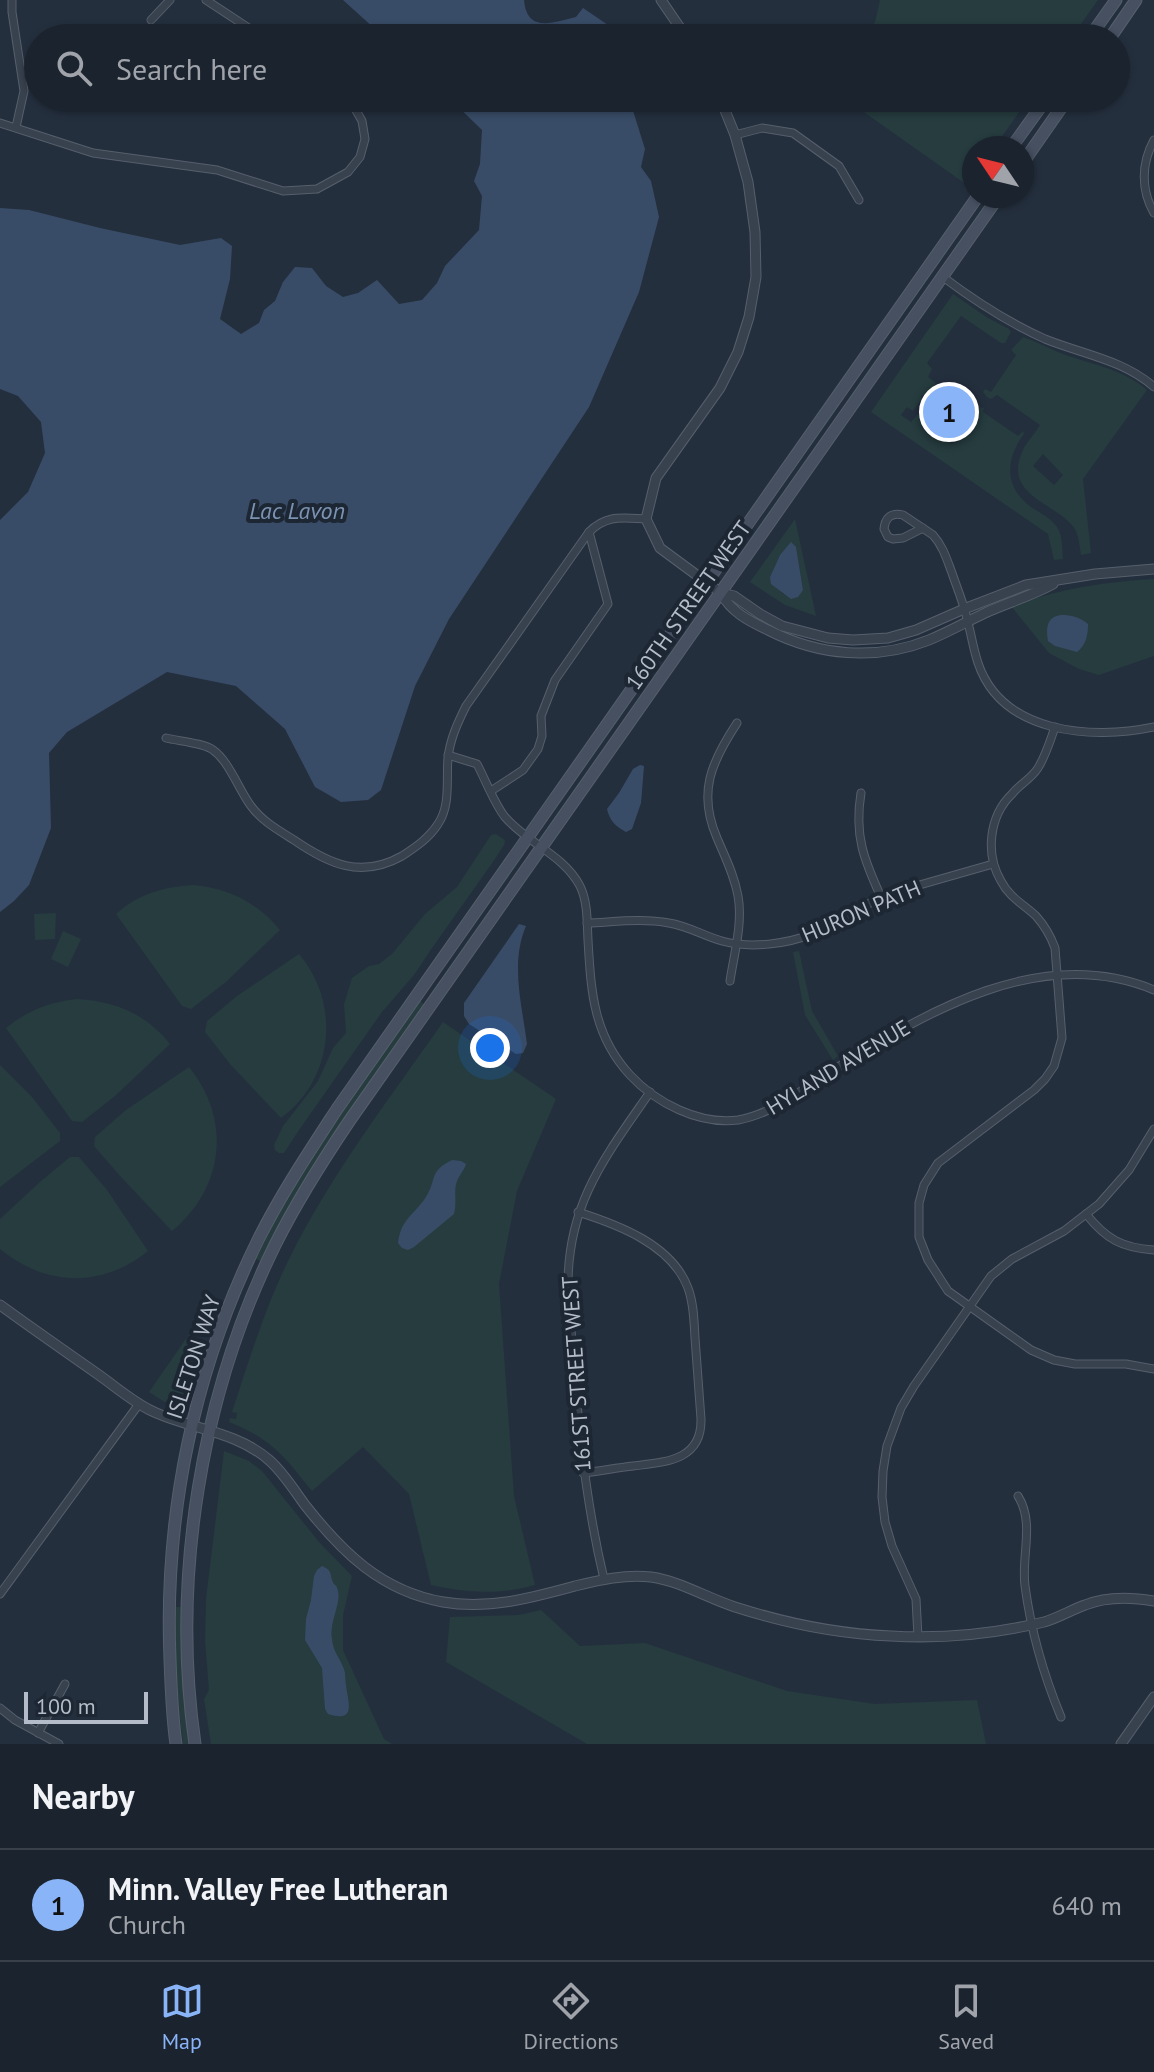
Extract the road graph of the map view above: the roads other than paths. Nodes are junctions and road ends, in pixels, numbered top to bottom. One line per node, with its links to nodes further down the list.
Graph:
1 (12, 0): 17 (street)
2 (170, 0): 7 (street)
3 (206, 0): 8 (street)
4 (661, 0): 9 (street)
5 (1116, 0): 10 (main road)
6 (1136, 0): 11 (main road)
7 (151, 20)
8 (243, 24)
9 (677, 24)
10 (1099, 24)
11 (1120, 24)
12 (357, 112): 17 (street)
13 (726, 112): 18 (street)
14 (1037, 112): 19 (main road)
15 (1058, 112): 21 (main road)
16 (0, 123): 17 (street)
17 (16, 127)
18 (735, 135): 22 (street); 28 (street)
19 (1020, 136)
20 (1154, 140): 25 (street)
21 (1034, 147)
22 (859, 200)
23 (970, 208): 33 (main road, 160TH STREET WEST)
24 (991, 208): 26 (main road, 160TH STREET WEST)
25 (1154, 213)
26 (943, 277): 27 (street); 34 (main road, 160TH STREET WEST)
27 (1154, 387)
28 (646, 519): 30 (street); 33 (street)
29 (923, 528): 29 (street); 35 (street)
30 (589, 532): 41 (street); 42 (street)
31 (1154, 569): 32 (street)
32 (1059, 580): 35 (street); 36 (street)
33 (707, 583): 34 (street); 44 (main road, 160TH STREET WEST)
34 (721, 593): 35 (street); 36 (street); 45 (main road, 160TH STREET WEST)
35 (964, 609): 36 (street)
36 (968, 622): 38 (street)
37 (737, 723): 49 (street)
38 (1055, 727): 39 (street); 46 (street)
39 (1154, 727)
40 (166, 738): 41 (street)
41 (448, 755): 42 (street, HYLAND AVENUE)
42 (491, 791): 44 (street, HYLAND AVENUE)
43 (861, 793): 47 (street)
44 (528, 837): 45 (street, HYLAND AVENUE); 53 (main road, 160TH STREET WEST)
45 (542, 848): 48 (street, HYLAND AVENUE); 54 (main road, 160TH STREET WEST)
46 (993, 864): 47 (street, HURON PATH); 50 (street)
47 (881, 897): 49 (street, HURON PATH)
48 (587, 923): 49 (street, HURON PATH); 55 (street, HYLAND AVENUE)
49 (736, 944): 51 (street)
50 (1058, 976): 52 (street, HYLAND AVENUE); 55 (street, HYLAND AVENUE); 61 (street)
51 (730, 981)
52 (1154, 990)
53 (396, 1026): 64 (main road, ISLETON WAY)
54 (409, 1037): 64 (main road, ISLETON WAY)
55 (650, 1092): 57 (street, 161ST STREET WEST)
56 (1154, 1129): 58 (street)
57 (578, 1212): 65 (street, 161ST STREET WEST); 65 (street)
58 (1086, 1214): 59 (street); 61 (street)
59 (1154, 1250)
60 (0, 1305): 63 (street)
61 (968, 1307): 62 (street); 71 (street)
62 (1154, 1369)
63 (139, 1404): 64 (street); 68 (street)
64 (200, 1427): 67 (street); 78 (main road, ISLETON WAY); 79 (main road, ISLETON WAY)
65 (583, 1473): 67 (street, 161ST STREET WEST)
66 (1018, 1496): 70 (street)
67 (604, 1579): 71 (street)
68 (0, 1594)
69 (1154, 1601): 70 (street)
70 (1032, 1624): 71 (street); 75 (street)
71 (918, 1637)
72 (65, 1684): 76 (street)
73 (1154, 1697): 80 (street)
74 (0, 1708): 76 (street)
75 (1061, 1717)
76 (38, 1733): 77 (street)
77 (59, 1744)
78 (176, 1744)
79 (195, 1744)
80 (1121, 1744)

